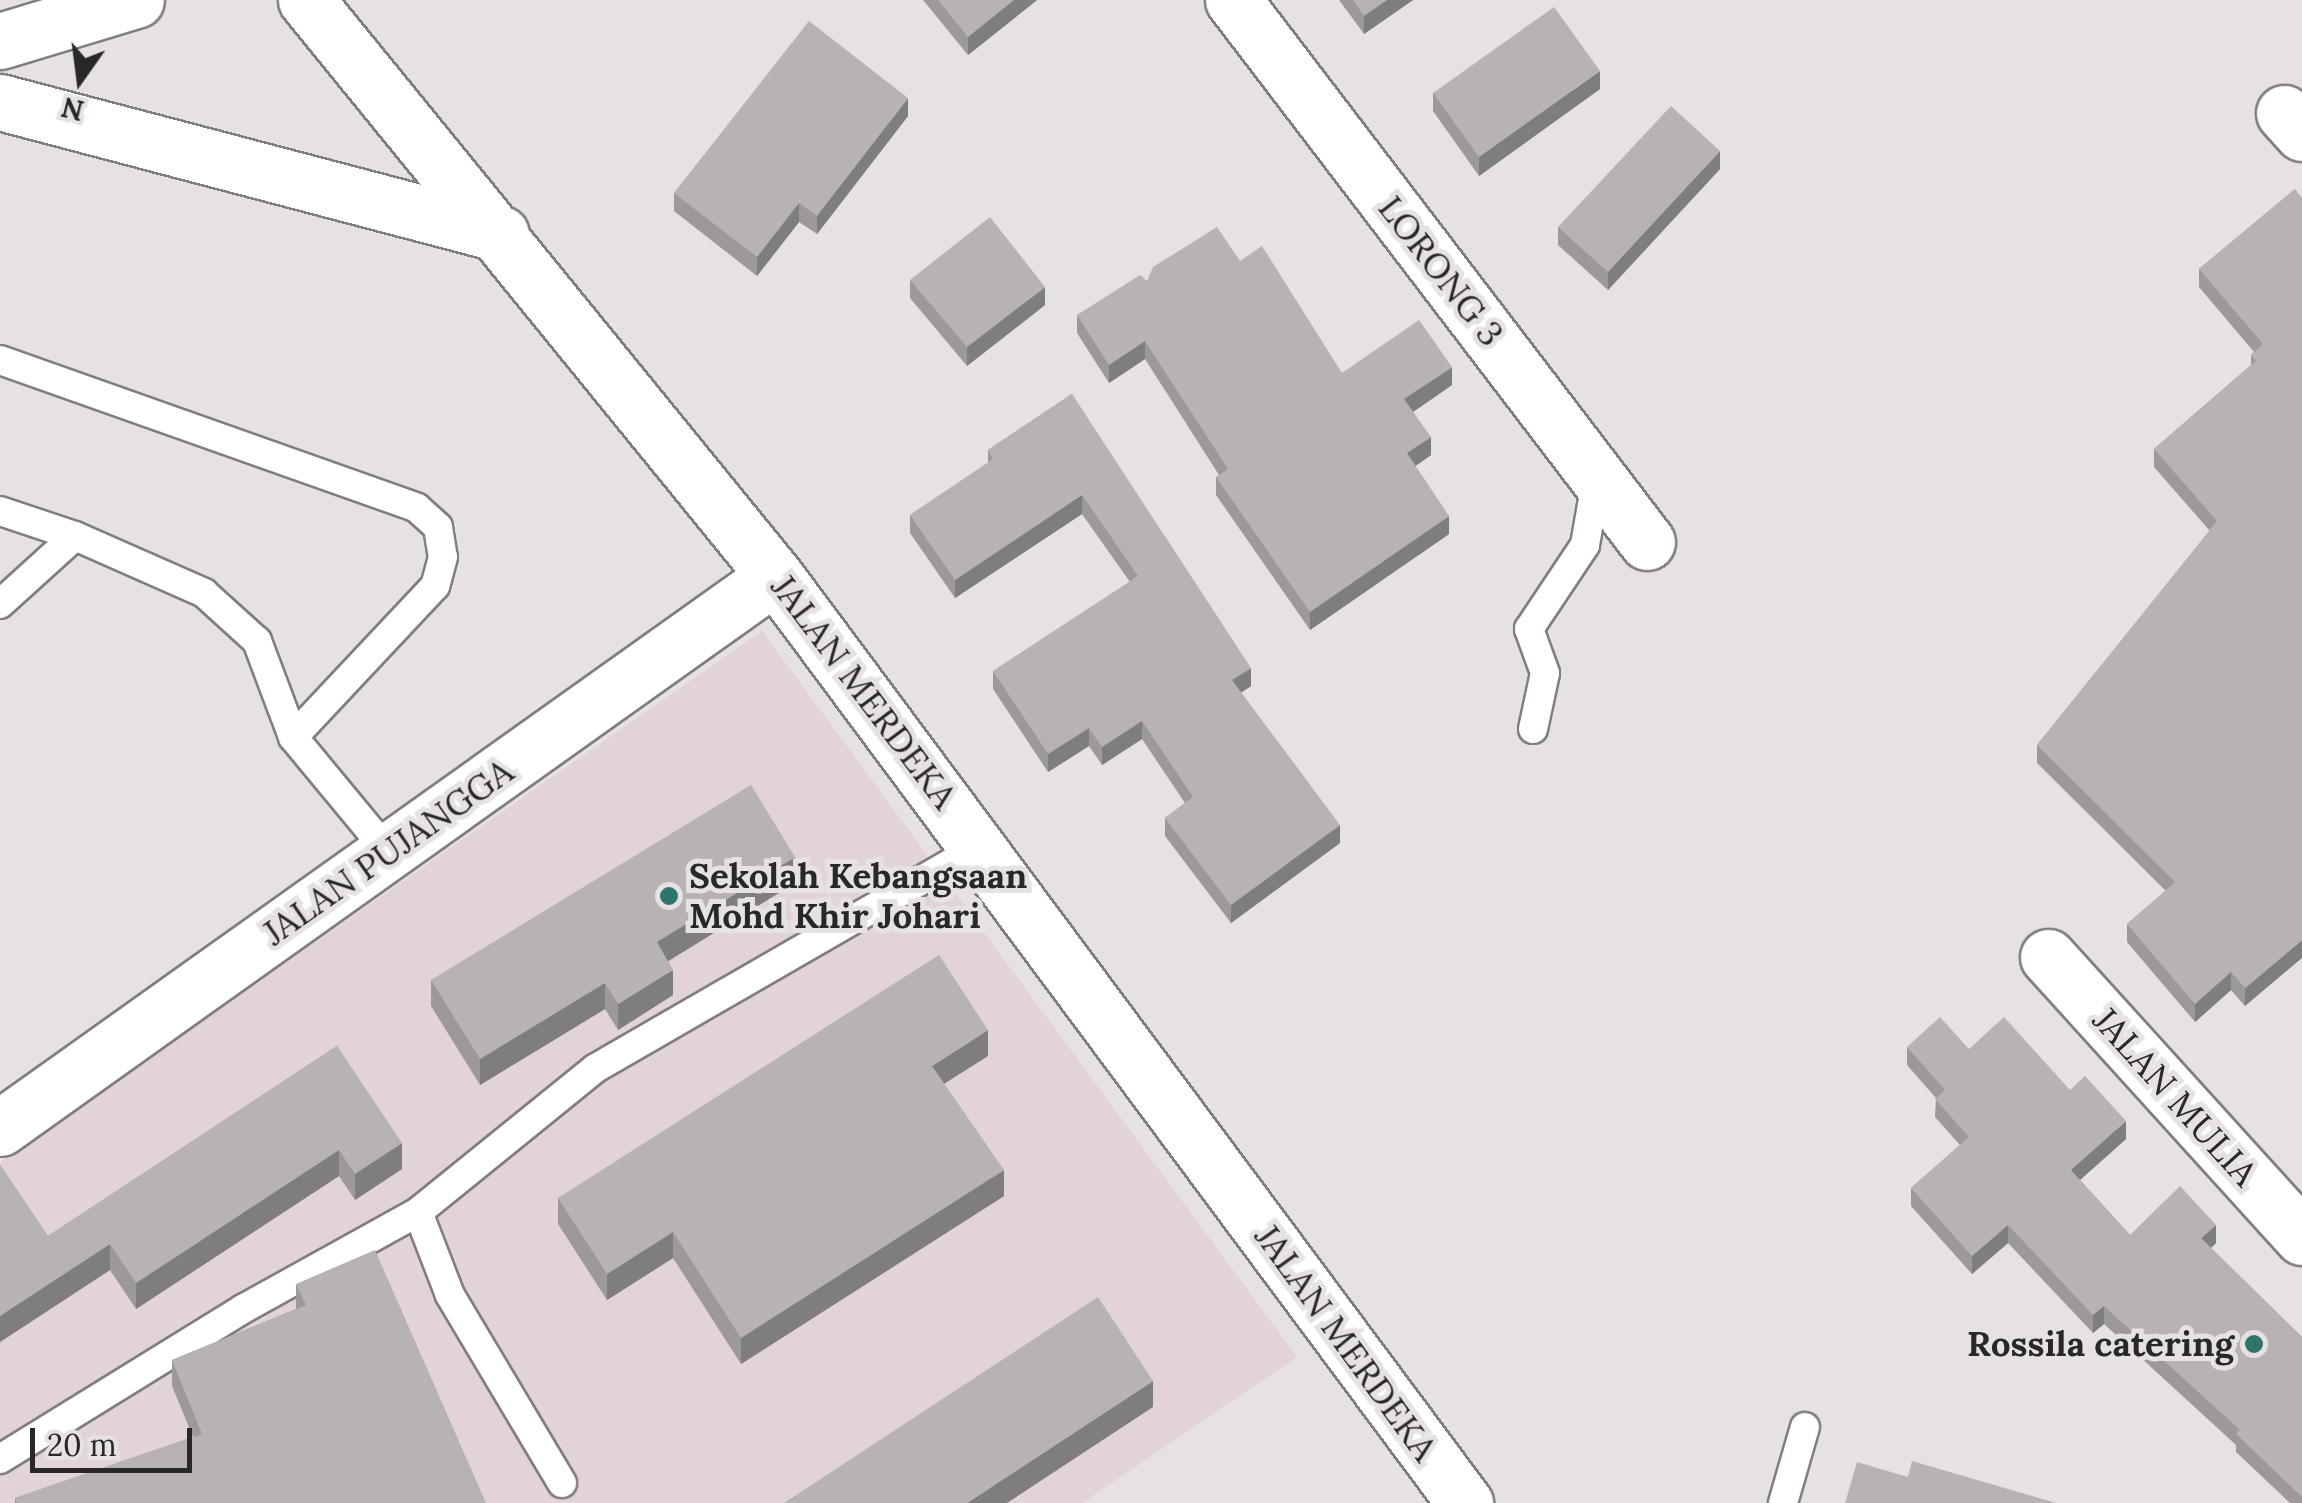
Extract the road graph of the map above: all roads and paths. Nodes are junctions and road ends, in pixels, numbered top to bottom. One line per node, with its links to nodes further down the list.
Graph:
1 (306, 0): 6 (street, JALAN MERDEKA)
2 (1233, 0): 8 (street, LORONG 3)
3 (114, 3): 4 (street)
4 (0, 41)
5 (0, 102): 6 (street)
6 (502, 234): 12 (street, JALAN MERDEKA)
7 (0, 360): 15 (lane)
8 (1598, 475): 11 (street, LORONG 3); 14 (lane)
9 (0, 511): 10 (lane)
10 (75, 536): 13 (lane); 15 (lane)
11 (1647, 542)
12 (775, 576): 16 (street, JALAN MERDEKA); 17 (street, JALAN PUJANGGA)
13 (0, 604)
14 (1534, 729)
15 (292, 736): 17 (lane)
16 (981, 846): 20 (lane); 25 (street, JALAN MERDEKA)
17 (388, 852): 19 (street, JALAN PUJANGGA)
18 (2048, 957): 21 (street, JALAN MULIA)
19 (0, 1128)
20 (418, 1212): 23 (lane); 24 (lane)
21 (2302, 1238)
22 (1804, 1427): 26 (lane)
23 (0, 1460)
24 (562, 1483)
25 (1465, 1503)
26 (1783, 1503)

